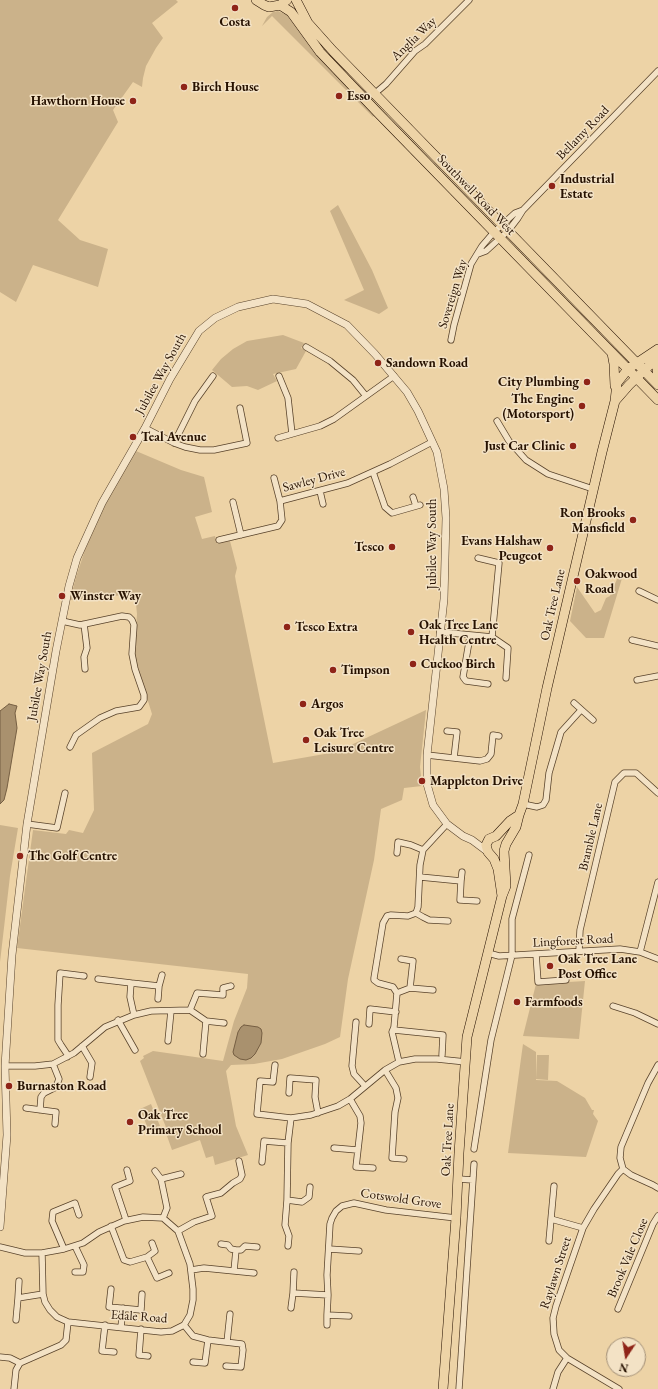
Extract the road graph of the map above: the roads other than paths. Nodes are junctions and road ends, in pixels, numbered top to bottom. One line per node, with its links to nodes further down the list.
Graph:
1 (256, 0): 4 (main road)
2 (296, 0): 6 (main road, Southwell Road West)
3 (470, 0): 6 (street, Anglia Way)
4 (283, 3): 7 (main road, Southwell Road West)
5 (658, 71): 8 (street, Bellamy Road)
6 (375, 94): 7 (street, Anglia Way); 8 (main road, Southwell Road West)
7 (367, 100): 9 (main road, Southwell Road West)
8 (505, 228): 9 (street, Sovereign Way); 16 (main road, Southwell Road West)
9 (497, 235): 10 (street, Sovereign Way); 13 (main road, Southwell Road West)
10 (451, 340)
11 (306, 347): 25 (street)
12 (658, 349): 16 (main road)
13 (611, 352): 16 (main road, Southwell Road West); 23 (main road)
14 (658, 357): 17 (main road, Oak Tree Lane)
15 (658, 363): 21 (main road)
16 (632, 366): 17 (main road); 23 (main road, Oak Tree Lane)
17 (640, 374): 22 (main road); 24 (main road); 26 (main road); 27 (main road, Oak Tree Lane)
18 (213, 376): 34 (street)
19 (280, 376): 31 (street)
20 (394, 376): 25 (street); 30 (street, Jubilee Way South); 33 (street, Jubilee Way South)
21 (658, 379)
22 (658, 384)
23 (616, 388): 27 (main road, Oak Tree Lane)
24 (658, 393)
25 (366, 396): 31 (street)
26 (658, 400)
27 (615, 401): 37 (main road, Oak Tree Lane)
28 (240, 408): 34 (street)
29 (497, 421): 37 (street)
30 (145, 428): 34 (street); 48 (street, Jubilee Way South)
31 (292, 434): 32 (street)
32 (278, 438)
33 (432, 442): 35 (street, Sawley Drive); 50 (street, Jubilee Way South)
34 (174, 443)
35 (373, 472): 38 (street, Sawley Drive); 39 (street)
36 (274, 478): 40 (street)
37 (593, 489): 70 (main road, Oak Tree Lane)
38 (320, 491): 40 (street, Sawley Drive); 42 (street)
39 (413, 497)
40 (280, 501): 43 (street, Sawley Drive)
41 (233, 502): 43 (street)
42 (323, 504)
43 (241, 534): 44 (street, Sawley Drive)
44 (219, 540)
45 (478, 558): 52 (street)
46 (639, 591): 47 (street)
47 (658, 600)
48 (62, 621): 49 (street); 72 (street, Jubilee Way South)
49 (84, 624): 55 (street); 65 (street)
50 (440, 632): 51 (street); 66 (street, Jubilee Way South)
51 (470, 636): 52 (street); 59 (street)
52 (492, 637): 57 (street)
53 (635, 643): 54 (street)
54 (658, 646)
55 (85, 669)
56 (658, 676): 58 (street)
57 (506, 678)
58 (637, 680)
59 (488, 684)
60 (574, 703): 61 (street)
61 (581, 710): 62 (street); 70 (street)
62 (593, 720)
63 (447, 731): 67 (street)
64 (499, 736): 67 (street)
65 (70, 747)
66 (428, 755): 67 (street); 73 (street, Jubilee Way South)
67 (454, 758)
68 (65, 793): 72 (street)
69 (658, 793): 89 (street, Bramble Lane)
70 (524, 804): 71 (main road, Oak Tree Lane)
71 (519, 815): 74 (main road, Oak Tree Lane); 76 (main road, Oak Tree Lane)
72 (27, 824): 130 (street, Jubilee Way South)
73 (447, 824): 75 (street, Jubilee Way South); 77 (street)
74 (492, 838): 75 (street); 76 (main road); 79 (main road, Oak Tree Lane)
75 (472, 840): 79 (street, Jubilee Way South)
76 (505, 848): 79 (main road); 85 (main road, Oak Tree Lane)
77 (424, 850): 78 (street); 82 (street)
78 (397, 853)
79 (489, 853): 85 (main road, Oak Tree Lane)
80 (529, 855): 93 (street, Oak Tree Lane)
81 (462, 872): 83 (street)
82 (420, 877): 83 (street); 87 (street)
83 (461, 881): 86 (street)
84 (658, 884): 90 (street)
85 (502, 896): 91 (main road, Oak Tree Lane)
86 (477, 901)
87 (416, 913): 88 (street); 105 (street)
88 (448, 921)
89 (579, 951): 90 (street, Lingforest Road); 92 (street, Lingforest Road)
90 (640, 952): 95 (street, Lingforest Road)
91 (488, 953): 93 (street, Lingforest Road); 126 (main road, Oak Tree Lane)
92 (536, 954): 93 (street, Lingforest Road); 99 (street)
93 (512, 955): 143 (street, Oak Tree Lane)
94 (401, 959): 103 (street)
95 (658, 959)
96 (84, 976): 124 (street)
97 (162, 976): 101 (street)
98 (98, 979): 100 (street)
99 (566, 980)
100 (131, 983): 101 (street); 111 (street)
101 (159, 986): 106 (street)
102 (231, 986): 108 (street)
103 (410, 988): 104 (street); 105 (street)
104 (433, 990)
105 (397, 993): 110 (street)
106 (158, 999)
107 (614, 1006): 117 (street)
108 (190, 1010): 109 (street); 113 (street)
109 (171, 1011): 111 (street); 119 (street)
110 (396, 1012): 116 (street); 118 (street)
111 (134, 1015): 112 (street)
112 (118, 1020): 120 (street); 121 (street)
113 (206, 1021): 115 (street); 122 (street)
114 (356, 1022): 133 (street)
115 (224, 1023)
116 (369, 1024)
117 (658, 1024)
118 (394, 1030): 123 (street); 125 (street)
119 (168, 1041)
120 (82, 1046): 124 (street); 132 (street)
121 (136, 1050)
122 (203, 1054)
123 (442, 1055)
124 (67, 1058): 127 (street)
125 (399, 1062): 126 (street); 131 (street)
126 (466, 1062): 155 (main road, Oak Tree Lane)
127 (53, 1064): 130 (street); 137 (street)
128 (275, 1065): 139 (street)
129 (658, 1065): 150 (street)
130 (5, 1066): 168 (street, Jubilee Way South)
131 (385, 1070): 133 (street); 145 (street)
132 (90, 1077)
133 (365, 1086): 135 (street)
134 (289, 1093): 138 (street)
135 (350, 1099): 138 (street); 144 (street)
136 (26, 1108): 137 (street)
137 (40, 1110): 140 (street)
138 (318, 1113): 139 (street)
139 (291, 1118): 141 (street)
140 (55, 1124)
141 (288, 1143): 147 (street); 160 (street)
142 (334, 1148): 144 (street)
143 (474, 1149)
144 (357, 1150): 149 (street)
145 (404, 1159)
146 (239, 1161): 170 (street)
147 (262, 1162)
148 (474, 1164): 156 (street, Oak Tree Lane)
149 (373, 1168)
150 (624, 1169): 159 (street); 169 (street, Raylawn Street)
151 (127, 1170): 166 (street)
152 (155, 1171): 154 (street)
153 (181, 1174): 154 (street)
154 (161, 1179): 163 (street)
155 (458, 1179): 156 (street); 164 (main road, Oak Tree Lane)
156 (473, 1180): 221 (street, Oak Tree Lane)
157 (310, 1186): 160 (street)
158 (554, 1186): 165 (street)
159 (658, 1188)
160 (287, 1200): 175 (street)
161 (79, 1215): 178 (street)
162 (658, 1216): 199 (street, Brook Vale Close)
163 (163, 1218): 166 (street); 170 (street, Edale Road)
164 (456, 1218): 179 (street, Cotswold Grove); 220 (main road, Oak Tree Lane)
165 (551, 1218): 169 (street); 171 (street)
166 (126, 1220): 167 (street)
167 (111, 1226): 174 (street); 183 (street)
168 (0, 1227)
169 (583, 1228): 215 (street, Raylawn Street)
170 (178, 1232): 184 (street, Edale Road)
171 (549, 1240)
172 (152, 1243): 183 (street)
173 (221, 1244): 180 (street)
174 (75, 1246): 178 (street); 186 (street)
175 (288, 1246)
176 (257, 1247): 180 (street)
177 (0, 1248): 182 (street)
178 (64, 1249): 182 (street)
179 (329, 1249): 181 (street); 195 (street, Cotswold Grove)
180 (236, 1250): 185 (street)
181 (359, 1251)
182 (42, 1253): 193 (street, Edale Road)
183 (147, 1257): 188 (street)
184 (191, 1270): 185 (street); 206 (street, Edale Road)
185 (234, 1271): 189 (street)
186 (75, 1272)
187 (294, 1272): 192 (street)
188 (169, 1273)
189 (254, 1273)
190 (19, 1281): 196 (street)
191 (110, 1289): 197 (street)
192 (293, 1293): 195 (street); 198 (street)
193 (43, 1294): 196 (street); 204 (street, Edale Road)
194 (142, 1294): 197 (street)
195 (328, 1296): 201 (street, Cotswold Grove)
196 (18, 1298): 203 (street)
197 (123, 1308): 208 (street)
198 (291, 1308)
199 (618, 1309)
200 (230, 1314): 211 (street)
201 (327, 1315): 202 (street); 207 (street, Cotswold Grove)
202 (349, 1316)
203 (16, 1320)
204 (68, 1322): 205 (street, Edale Road); 217 (street)
205 (105, 1325): 208 (street, Edale Road); 212 (street)
206 (184, 1325): 209 (street, Edale Road); 210 (street)
207 (327, 1325)
208 (122, 1327): 209 (street, Edale Road)
209 (141, 1330): 213 (street)
210 (208, 1340): 211 (street); 216 (street)
211 (227, 1342): 218 (street)
212 (114, 1352)
213 (148, 1356)
214 (0, 1357): 217 (street)
215 (567, 1358): 222 (street); 223 (street, Raylawn Street)
216 (193, 1362)
217 (20, 1363): 219 (street)
218 (226, 1366)
219 (14, 1389)
220 (443, 1389)
221 (459, 1389)
222 (553, 1389)
223 (617, 1389)

